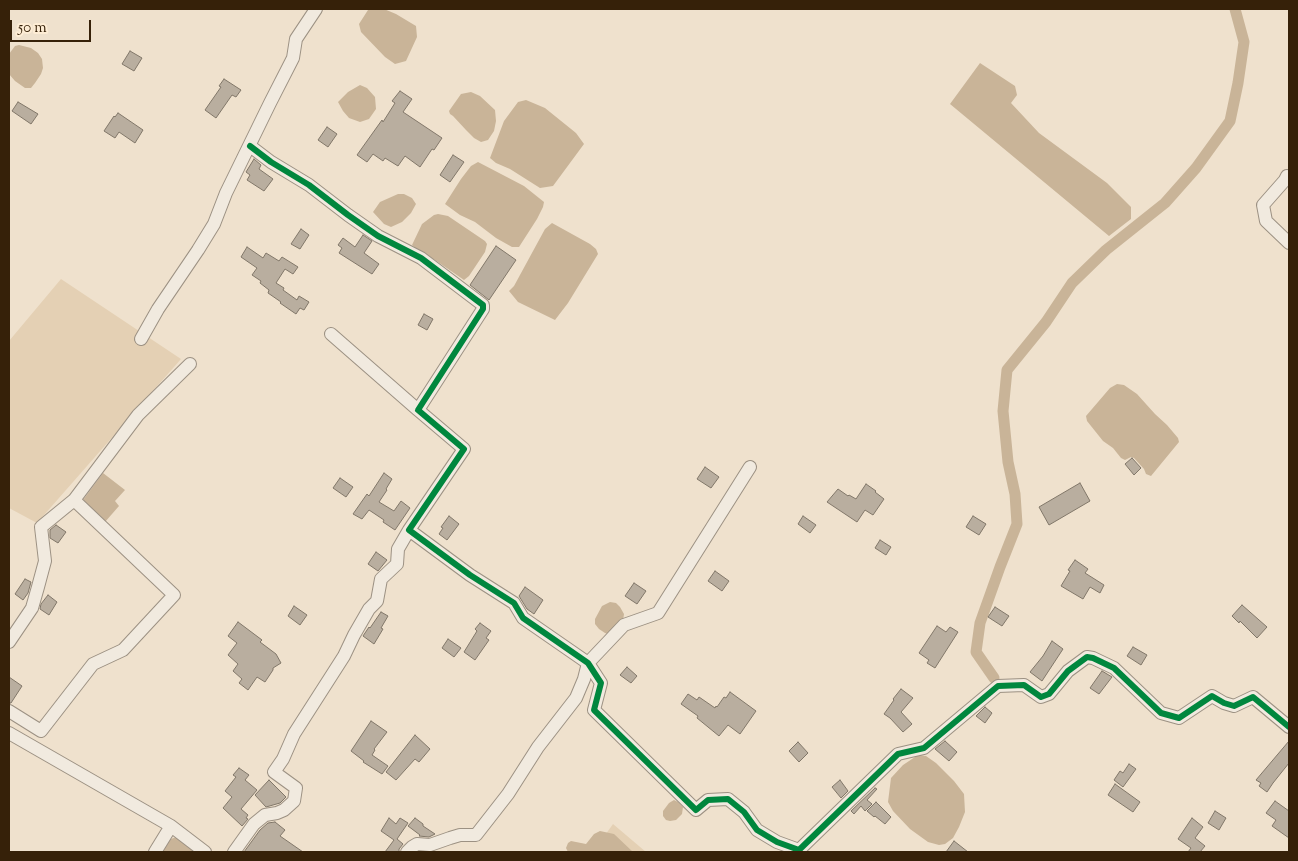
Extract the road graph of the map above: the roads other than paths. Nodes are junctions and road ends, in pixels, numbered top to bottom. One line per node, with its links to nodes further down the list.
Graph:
1 (316, 9): 2 (street)
2 (250, 146): 6 (street); 8 (street)
3 (1287, 176): 4 (street)
4 (1289, 243)
5 (331, 334): 8 (street)
6 (142, 340)
7 (190, 364): 10 (street)
8 (418, 410): 11 (street)
9 (750, 467): 13 (street)
10 (74, 500): 12 (street); 14 (street)
11 (409, 530): 13 (street); 20 (street)
12 (9, 642)
13 (588, 663): 15 (street); 21 (street)
14 (9, 712)
15 (1289, 727)
16 (9, 733): 17 (street)
17 (171, 826): 18 (street); 19 (street)
18 (155, 852)
19 (205, 852)
20 (234, 852)
21 (407, 852)

